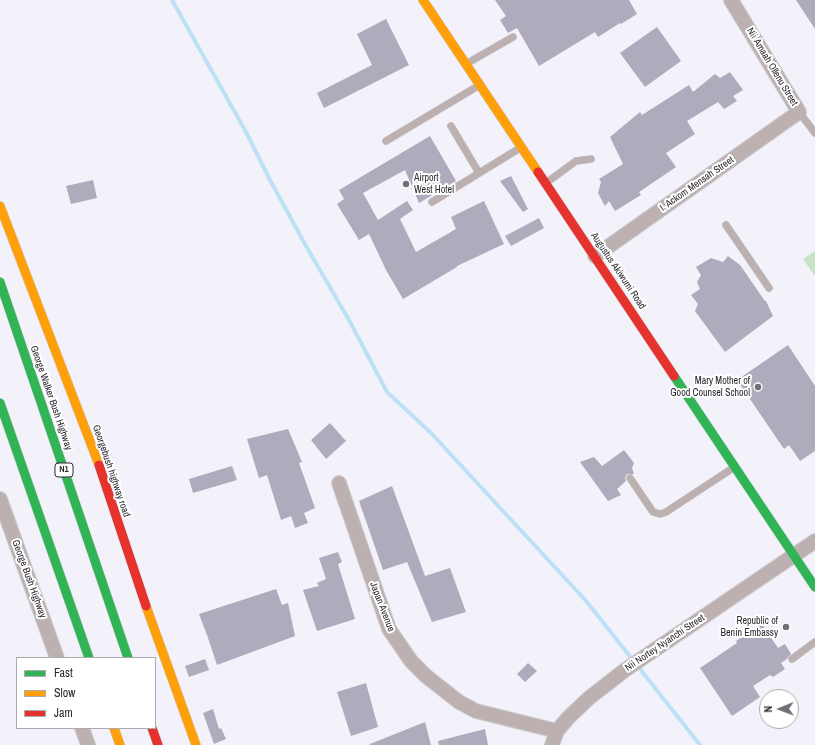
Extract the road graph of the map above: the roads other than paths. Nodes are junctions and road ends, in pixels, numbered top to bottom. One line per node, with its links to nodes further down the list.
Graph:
1 (423, 0): 4 (main road, Augustus Akiwumi Road)
2 (731, 0): 6 (street, Nii Amaah Ollenu Street)
3 (513, 37): 4 (lane)
4 (466, 64): 5 (main road, Augustus Akiwumi Road)
5 (480, 85): 9 (lane); 10 (main road, Augustus Akiwumi Road)
6 (800, 112): 8 (lane, Nii Amaah Ollenu Street); 17 (street, I. Ackom Mensah Street)
7 (452, 126): 12 (lane)
8 (815, 133)
9 (386, 141)
10 (522, 147): 12 (lane); 13 (main road, Augustus Akiwumi Road)
11 (591, 159): 13 (lane)
12 (479, 174): 14 (lane)
13 (546, 183): 17 (main road, Augustus Akiwumi Road)
14 (432, 202)
15 (0, 206): 41 (main road, Georgebush highway road)
16 (726, 225): 19 (lane)
17 (595, 256): 22 (main road, Augustus Akiwumi Road)
18 (0, 282): 32 (main road, George Walker Bush Highway / N1)
19 (769, 288)
20 (0, 403): 21 (main road)
21 (4, 431): 31 (main road)
22 (735, 466): 23 (lane); 27 (main road, Augustus Akiwumi Road)
23 (630, 478)
24 (339, 483): 37 (street, Japan Avenue)
25 (0, 499): 30 (street, George Bush Highway)
26 (815, 541): 27 (street, Nii Nortey Nyanchi Street)
27 (793, 555): 28 (main road, Augustus Akiwumi Road); 37 (street, Nii Nortey Nyanchi Street)
28 (815, 587)
29 (815, 642): 33 (lane)
30 (57, 657)
31 (89, 657)
32 (128, 657)
33 (792, 659)
34 (82, 729): 38 (street)
35 (114, 729): 39 (main road)
36 (152, 729): 40 (main road)
37 (557, 731): 42 (street, Nii Nortey Nyanchi Street)
38 (88, 745)
39 (120, 745)
40 (158, 745)
41 (196, 745)
42 (552, 745)

